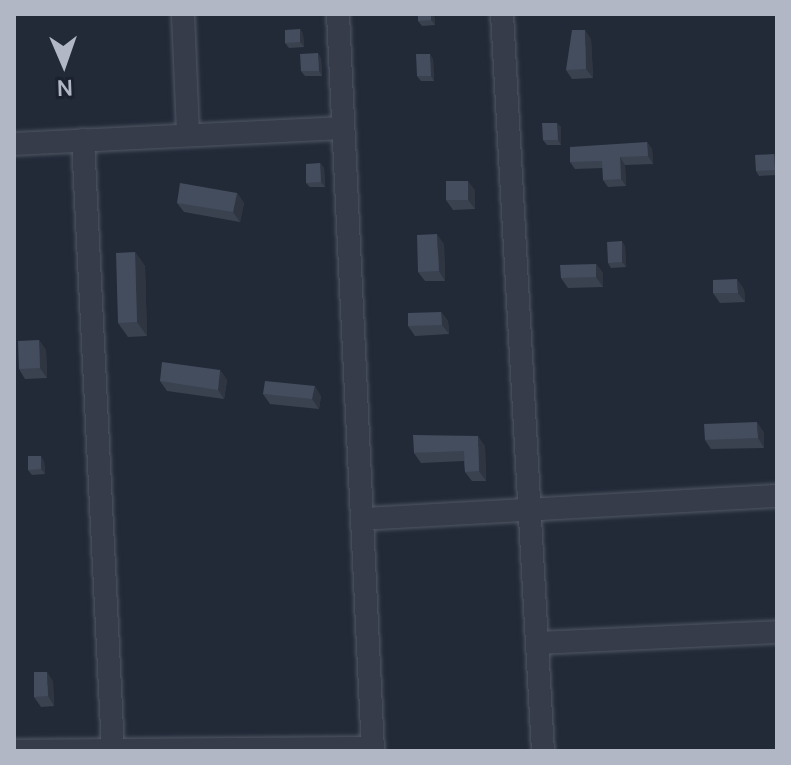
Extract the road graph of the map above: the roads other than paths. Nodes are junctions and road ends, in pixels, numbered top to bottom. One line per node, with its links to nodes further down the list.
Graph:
1 (183, 14): 5 (street)
2 (338, 14): 4 (street)
3 (502, 14): 9 (street)
4 (343, 128): 5 (street); 10 (street)
5 (188, 135): 6 (street)
6 (83, 140): 7 (street); 14 (street)
7 (14, 144)
8 (777, 496): 9 (street)
9 (529, 510): 10 (street); 12 (street)
10 (362, 519): 13 (street)
11 (777, 632): 12 (street)
12 (537, 643): 17 (street)
13 (373, 749): 15 (street)
14 (113, 750): 15 (street); 16 (street)
15 (186, 750)
16 (14, 751)
17 (543, 751)

